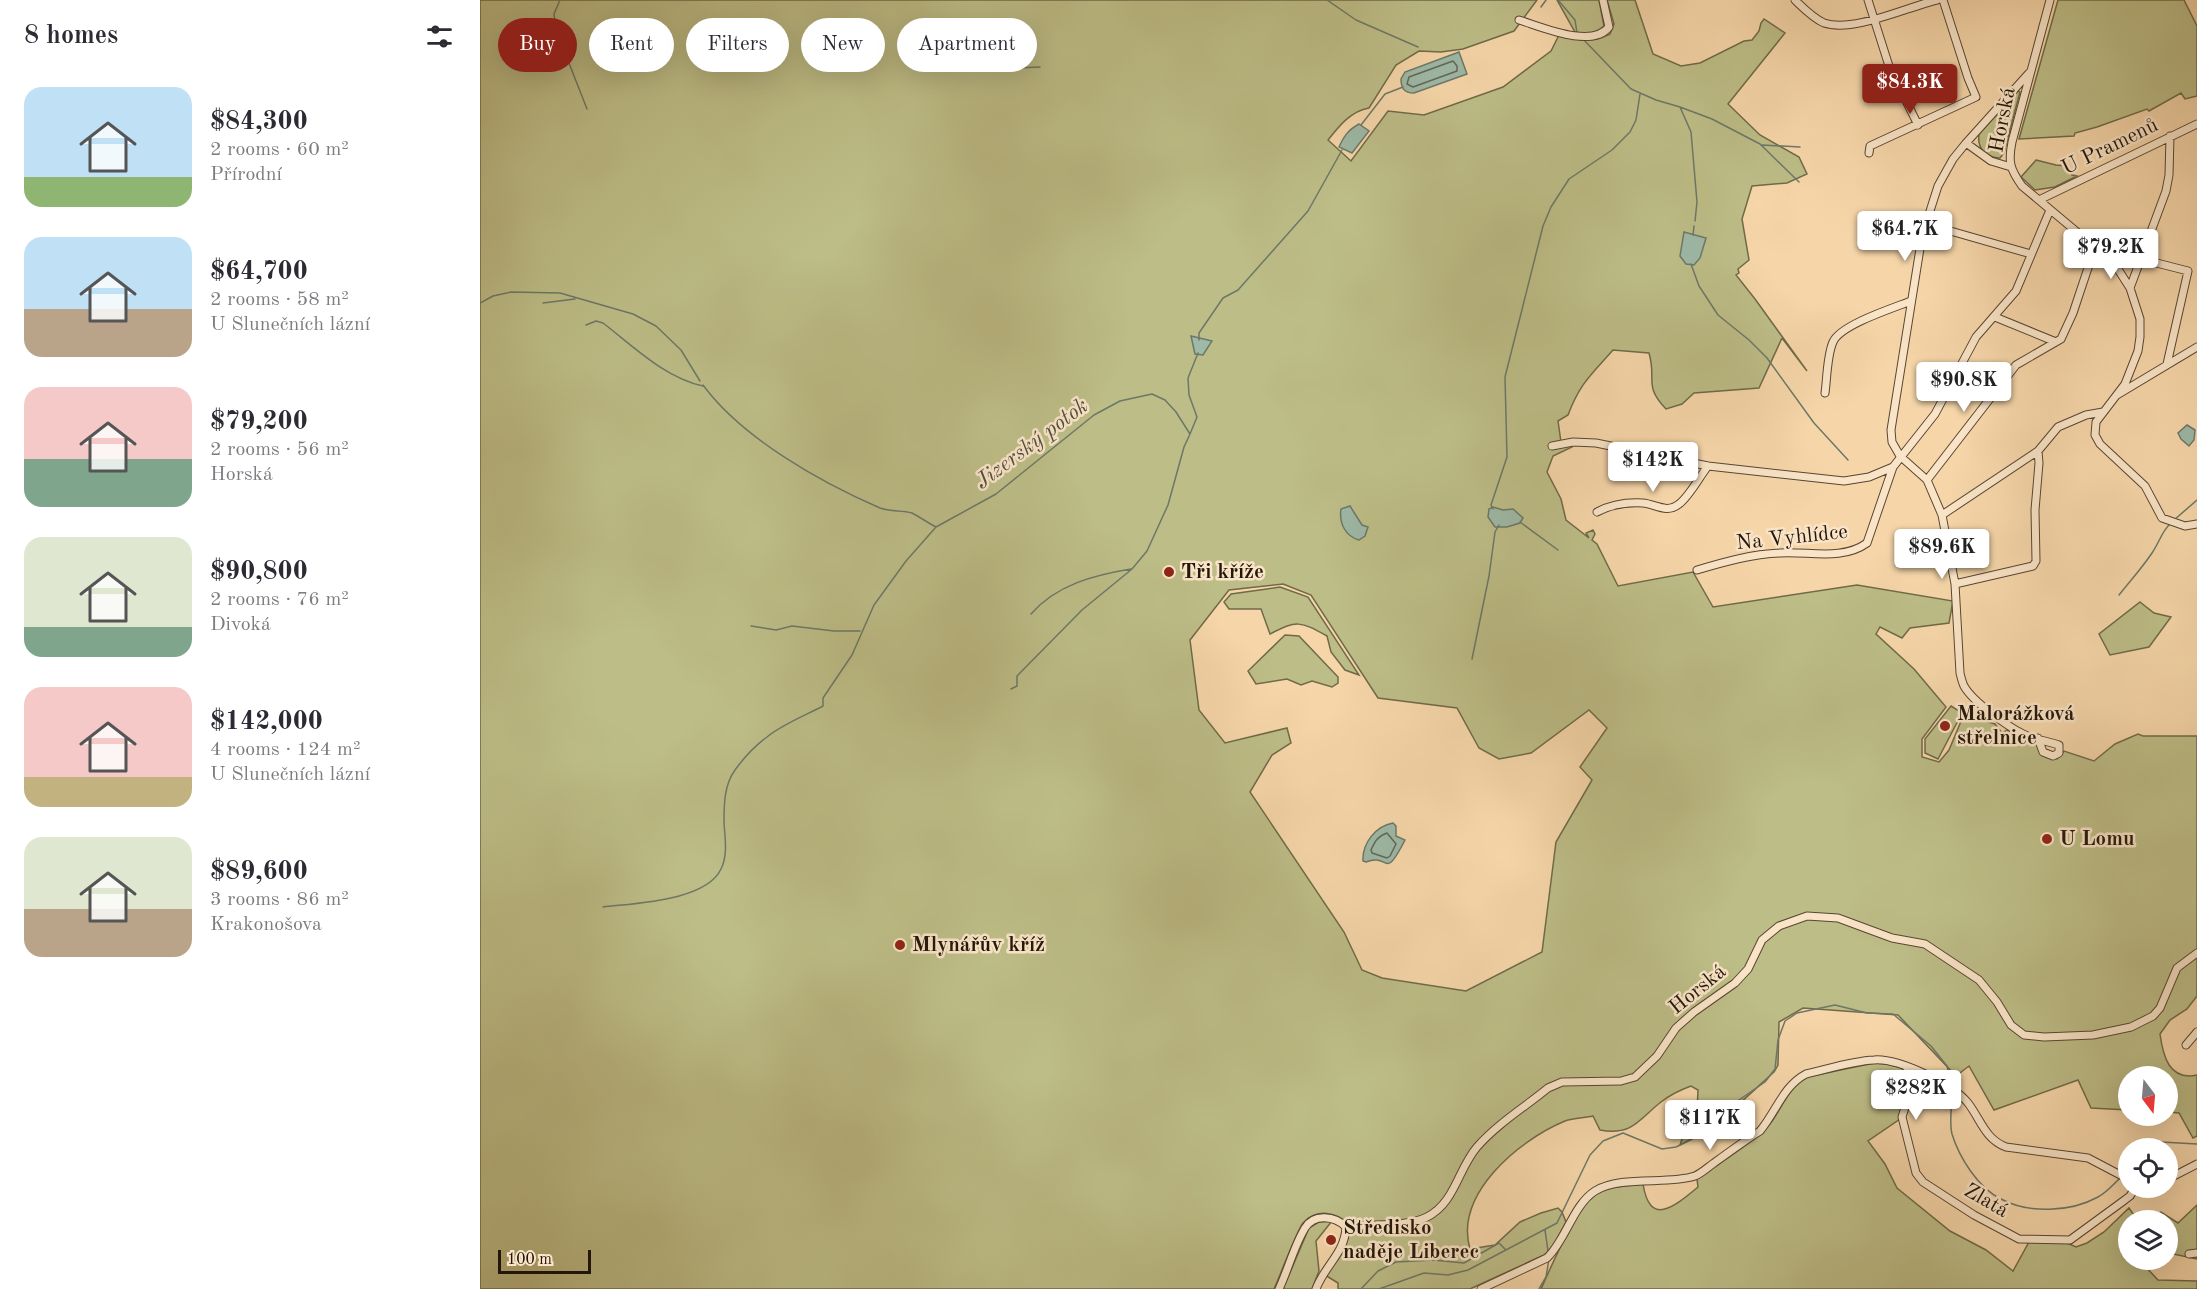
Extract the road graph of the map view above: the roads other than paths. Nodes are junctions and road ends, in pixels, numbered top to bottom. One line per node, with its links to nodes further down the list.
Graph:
1 (1603, 0): 8 (street)
2 (1795, 0): 7 (street)
3 (1868, 0): 7 (street)
4 (1937, 0): 7 (street)
5 (1943, 0): 11 (street)
6 (2050, 0): 9 (street, Horská)
7 (1874, 20): 11 (street)
8 (1521, 21)
9 (2029, 73): 13 (street); 15 (street, Horská)
10 (2197, 124): 12 (street, U Pramenů)
11 (1918, 125): 14 (street)
12 (2170, 136): 16 (street, U Pramenů); 21 (street)
13 (1966, 143): 15 (street); 18 (street)
14 (1869, 153)
15 (2011, 167): 16 (street, Horská)
16 (2039, 200): 17 (street, Horská)
17 (2050, 210): 19 (street, Horská); 20 (street, Na Vyhlídce)
18 (1926, 224): 20 (street); 23 (street)
19 (2095, 247): 22 (street, Horská); 25 (street)
20 (2031, 254): 24 (street, Na Vyhlídce)
21 (2141, 258): 22 (street); 27 (street)
22 (2130, 288): 28 (street, Horská)
23 (1911, 301): 30 (street); 35 (street)
24 (1995, 317): 25 (street); 35 (street, Na Vyhlídce)
25 (2056, 342): 38 (street)
26 (2197, 347): 27 (street)
27 (2167, 364): 29 (street)
28 (2131, 372): 29 (street); 31 (street, Horská)
29 (2146, 378): 31 (street)
30 (1825, 393)
31 (2117, 396): 32 (street, Horská)
32 (2103, 412): 34 (street); 41 (street, Horská)
33 (1552, 446): 36 (street)
34 (2038, 451): 40 (street); 43 (street)
35 (1900, 456): 37 (street, Na Vyhlídce); 38 (street)
36 (1708, 466): 37 (street); 39 (street)
37 (1893, 467): 42 (street, Na Vyhlídce)
38 (1928, 480): 40 (street)
39 (1597, 512)
40 (1942, 514): 43 (street)
41 (2197, 524)
42 (1697, 570)
43 (1955, 584): 44 (street)
44 (2038, 738)
45 (2197, 953): 53 (street, Horská)
46 (2197, 1032): 47 (street)
47 (2186, 1045)
48 (1907, 1068): 50 (street); 52 (street, Zlatá); 56 (street)
49 (2195, 1168): 51 (street)
50 (2118, 1173)
51 (2178, 1175)
52 (2128, 1198)
53 (1346, 1227): 54 (street, Horská); 55 (street)
54 (1280, 1286)
55 (1316, 1289)
56 (1481, 1289)

